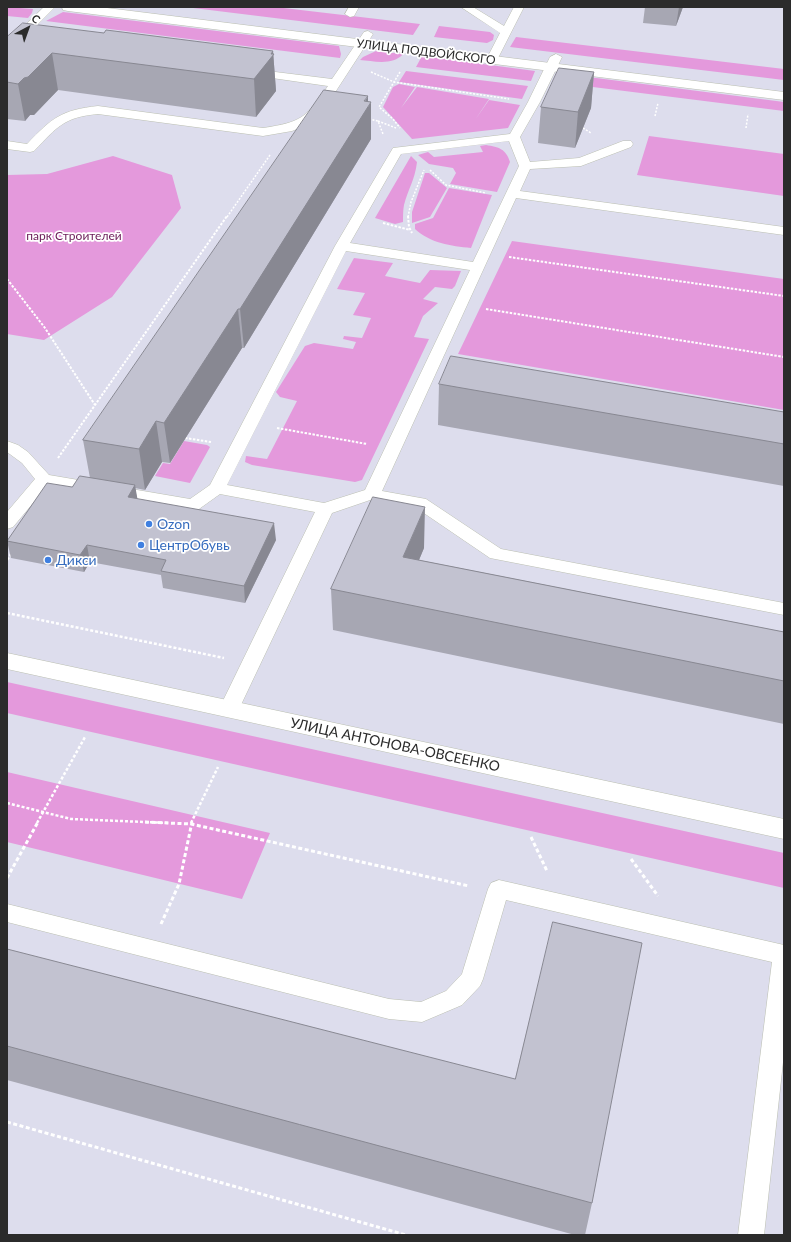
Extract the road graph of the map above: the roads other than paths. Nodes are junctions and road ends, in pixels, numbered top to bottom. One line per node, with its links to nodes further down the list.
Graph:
1 (50, 7): 9 (lane)
2 (68, 7): 7 (street, УЛИЦА ПОДВОЙСКОГО)
3 (143, 7): 7 (street, УЛИЦА ПОДВОЙСКОГО)
4 (466, 7): 6 (lane)
5 (519, 7): 6 (lane)
6 (506, 32): 10 (lane)
7 (364, 39): 10 (street, УЛИЦА ПОДВОЙСКОГО); 13 (lane)
8 (30, 44): 9 (lane)
9 (11, 45)
10 (494, 55): 11 (street, УЛИЦА ПОДВОЙСКОГО)
11 (554, 62): 14 (street, УЛИЦА ПОДВОЙСКОГО); 15 (street, УЛИЦА ПОДВОЙСКОГО); 16 (lane)
12 (241, 71): 13 (lane)
13 (334, 83): 18 (lane)
14 (784, 85)
15 (784, 96)
16 (514, 137): 19 (lane); 22 (lane)
17 (627, 144): 19 (lane)
18 (7, 145)
19 (524, 166): 20 (lane)
20 (511, 195): 21 (lane); 23 (lane)
21 (784, 231)
22 (342, 246): 23 (lane); 28 (lane)
23 (478, 267): 24 (lane)
24 (426, 379): 25 (lane); 29 (lane)
25 (442, 381)
26 (7, 446): 27 (lane)
27 (44, 478): 28 (lane); 31 (lane)
28 (217, 488): 30 (lane)
29 (372, 494): 30 (lane); 32 (lane)
30 (325, 509): 34 (lane)
31 (7, 523)
32 (784, 609)
33 (7, 661): 34 (street, УЛИЦА АНТОНОВА-ОВСЕЕНКО)
34 (229, 709): 35 (street, УЛИЦА АНТОНОВА-ОВСЕЕНКО)
35 (784, 829)
36 (7, 913): 37 (lane)
37 (784, 955): 38 (lane)
38 (776, 1087): 39 (lane)
39 (751, 1235)

